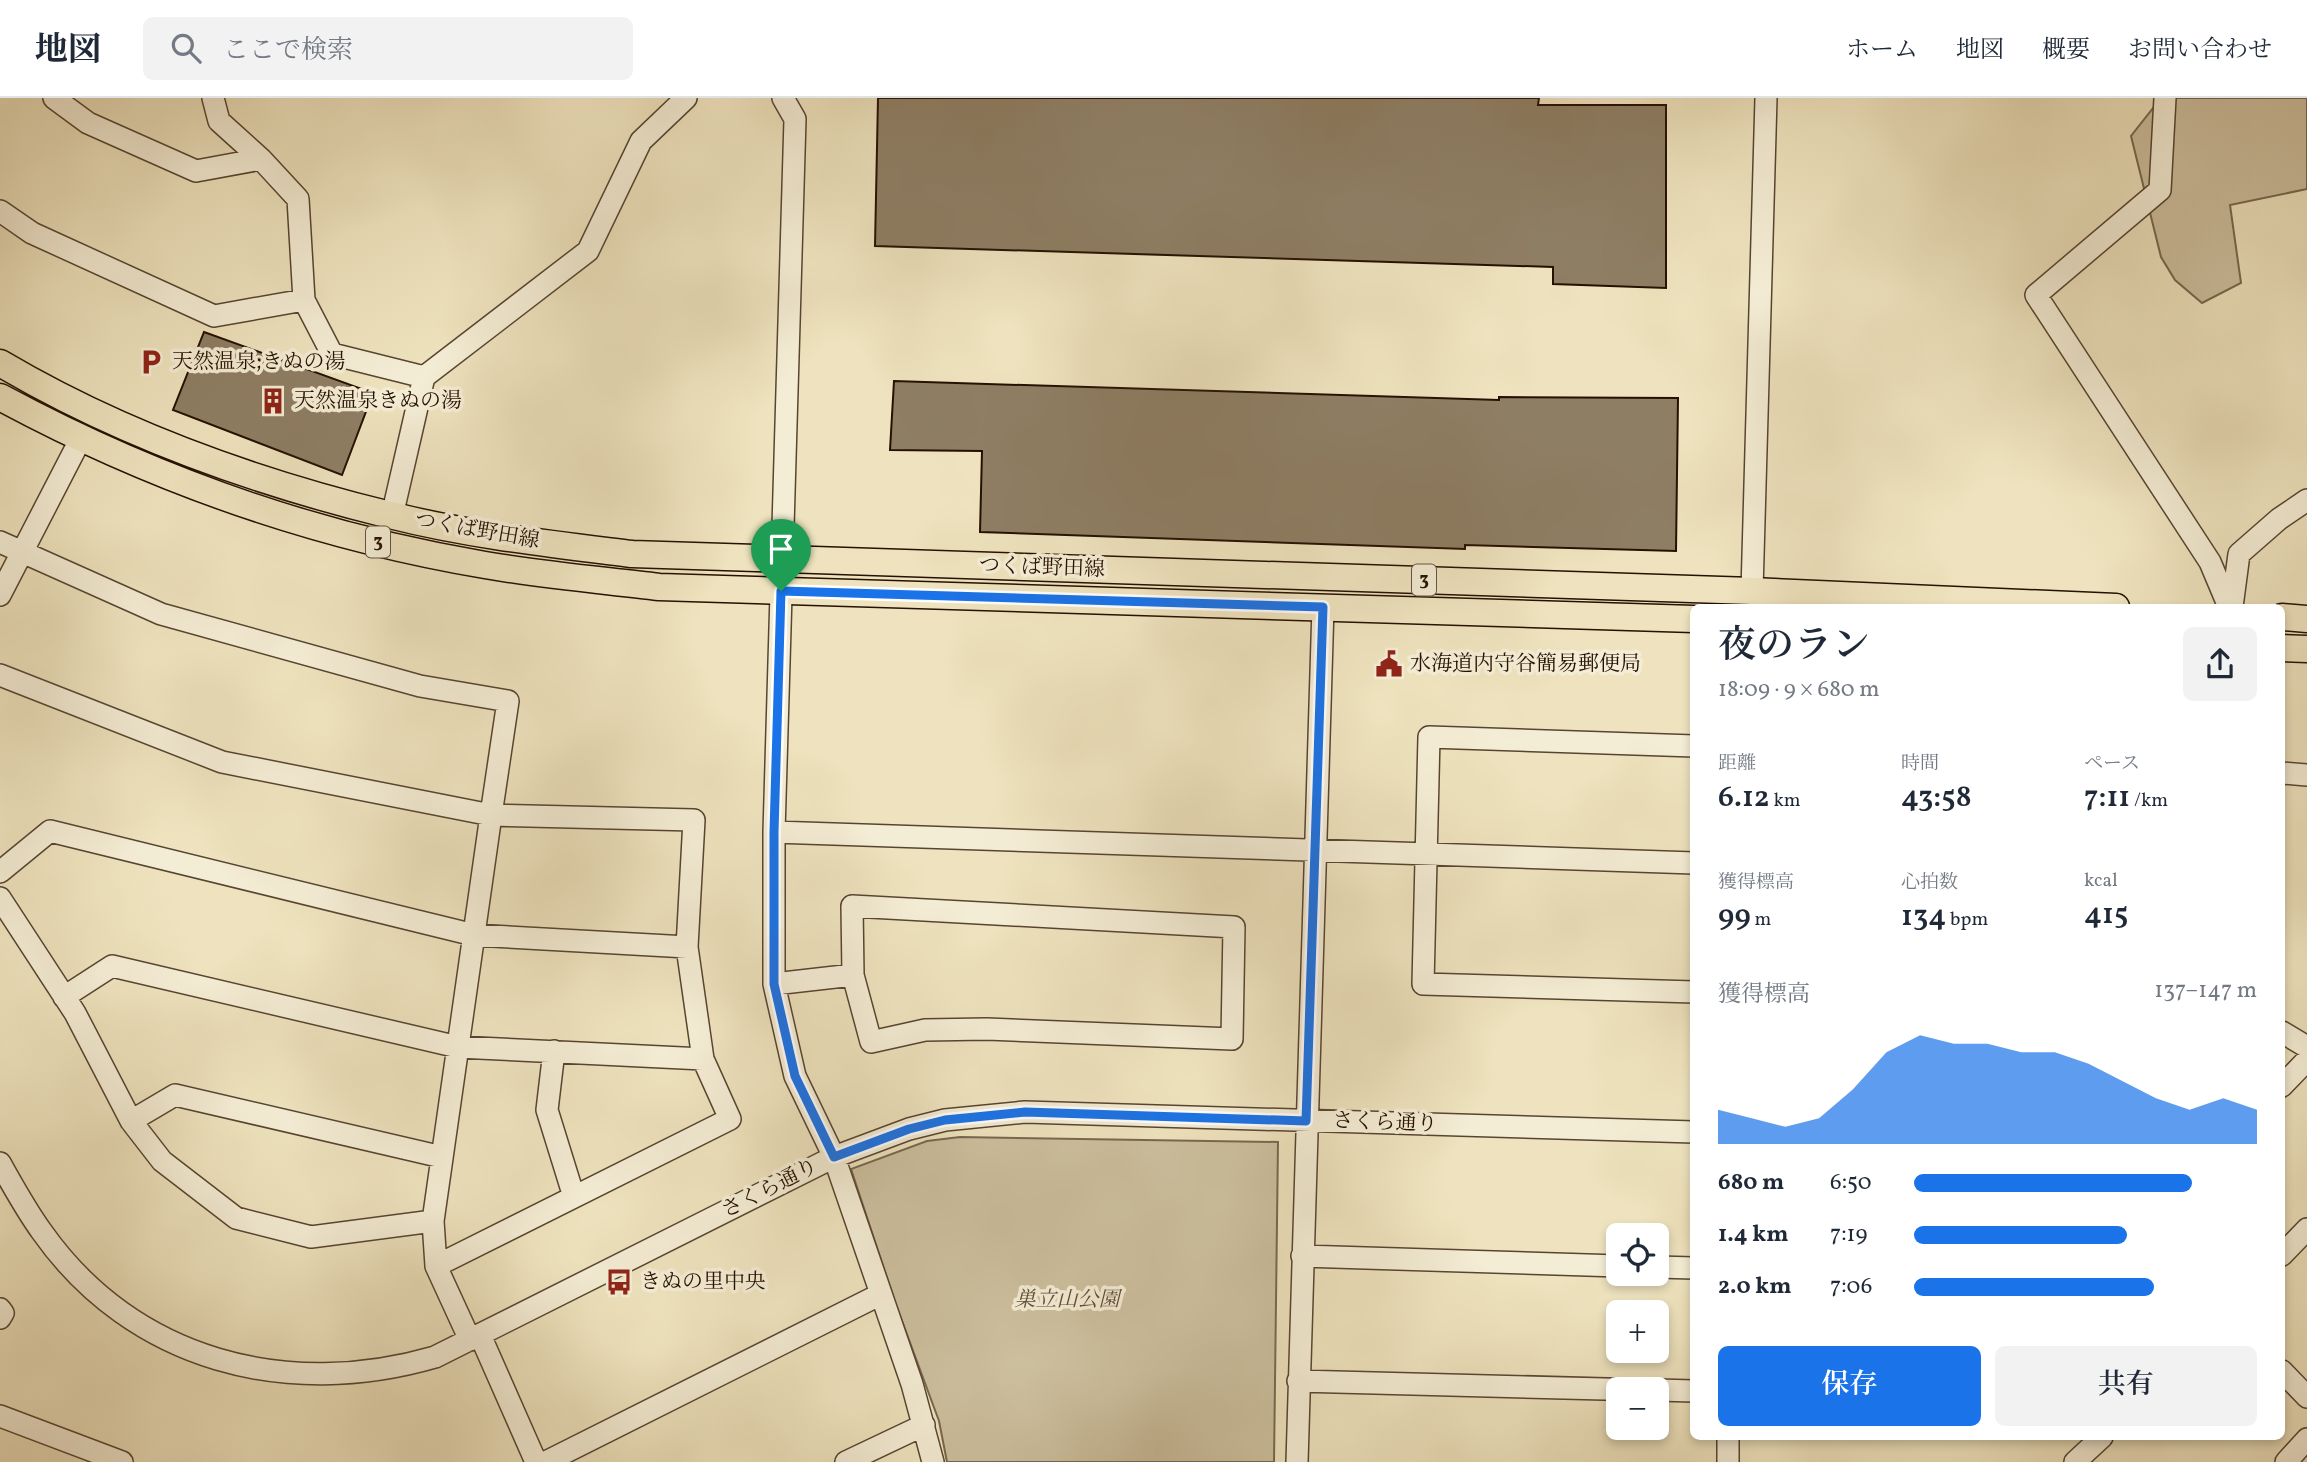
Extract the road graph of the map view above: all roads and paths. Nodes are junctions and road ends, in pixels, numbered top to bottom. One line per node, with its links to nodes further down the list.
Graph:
1 (54, 98): 7 (street)
2 (213, 98): 7 (street)
3 (686, 98): 11 (street)
4 (783, 98): 18 (street)
5 (1766, 98): 20 (street)
6 (2165, 98): 23 (street)
7 (261, 159): 9 (street)
8 (0, 211): 9 (street)
9 (304, 300): 11 (street)
10 (0, 363): 15 (main road, つくば野田線 / 3)
11 (424, 377): 15 (street)
12 (0, 397): 13 (main road, つくば野田線 / 3)
13 (80, 440): 17 (street); 19 (main road, つくば野田線 / 3)
14 (2307, 500): 24 (street)
15 (392, 516): 18 (main road, つくば野田線 / 3)
16 (0, 542): 17 (street)
17 (19, 553): 21 (street); 35 (street)
18 (782, 561): 19 (street); 20 (main road, つくば野田線 / 3)
19 (781, 591): 25 (main road, つくば野田線 / 3); 36 (street)
20 (1752, 591): 22 (main road, つくば野田線 / 3)
21 (0, 595)
22 (2048, 604)
23 (2230, 604)
24 (2231, 604)
25 (1323, 607): 27 (main road, つくば野田線 / 3); 37 (street)
26 (2285, 617): 28 (main road)
27 (1690, 619)
28 (2307, 619)
29 (2285, 648): 30 (main road)
30 (2307, 649)
31 (0, 675): 35 (street)
32 (1690, 746): 38 (street)
33 (2285, 774): 34 (street)
34 (2307, 775)
35 (491, 815): 42 (street); 43 (street)
36 (774, 832): 37 (street); 45 (street)
37 (1314, 851): 38 (street); 56 (street)
38 (1425, 855): 39 (street); 46 (street)
39 (1690, 863)
40 (0, 872): 42 (street)
41 (0, 898): 47 (street)
42 (474, 936): 43 (street); 49 (street)
43 (687, 947): 52 (street)
44 (853, 975): 44 (street); 45 (street)
45 (774, 984): 59 (street)
46 (1690, 992)
47 (64, 996): 49 (street); 55 (street)
48 (2285, 1034): 50 (street)
49 (458, 1046): 51 (street); 58 (street)
50 (2307, 1046)
51 (554, 1051): 52 (street); 62 (street)
52 (703, 1059): 62 (street)
53 (2307, 1059): 54 (street)
54 (2285, 1083)
55 (131, 1121): 58 (street); 63 (street)
56 (1306, 1121): 57 (street, さくら通り); 59 (street, さくら通り); 66 (street)
57 (1690, 1132)
58 (442, 1157): 63 (street)
59 (834, 1157): 71 (street); 74 (street, さくら通り)
60 (0, 1163): 61 (street, さくら通り)
61 (8, 1194): 74 (street, さくら通り)
62 (575, 1197): 67 (street)
63 (433, 1222): 67 (street)
64 (2307, 1229): 65 (street)
65 (2285, 1252)
66 (1301, 1256): 68 (street); 76 (street)
67 (436, 1266): 74 (street)
68 (1606, 1266)
69 (1669, 1268): 70 (street)
70 (1690, 1269)
71 (881, 1294): 82 (street); 88 (street)
72 (0, 1309): 73 (street)
73 (0, 1318)
74 (475, 1338): 87 (street)
75 (2285, 1374): 80 (street)
76 (1298, 1381): 77 (street); 91 (street)
77 (1606, 1389)
78 (1669, 1390): 79 (street)
79 (1690, 1391)
80 (2307, 1397)
81 (0, 1416): 86 (street)
82 (924, 1425): 89 (street); 90 (street)
83 (2307, 1439): 94 (street)
84 (1728, 1440): 92 (street)
85 (2099, 1440): 93 (street)
86 (122, 1462)
87 (536, 1462)
88 (546, 1462)
89 (846, 1462)
90 (933, 1462)
91 (1297, 1462)
92 (1728, 1462)
93 (2075, 1462)
94 (2286, 1462)

